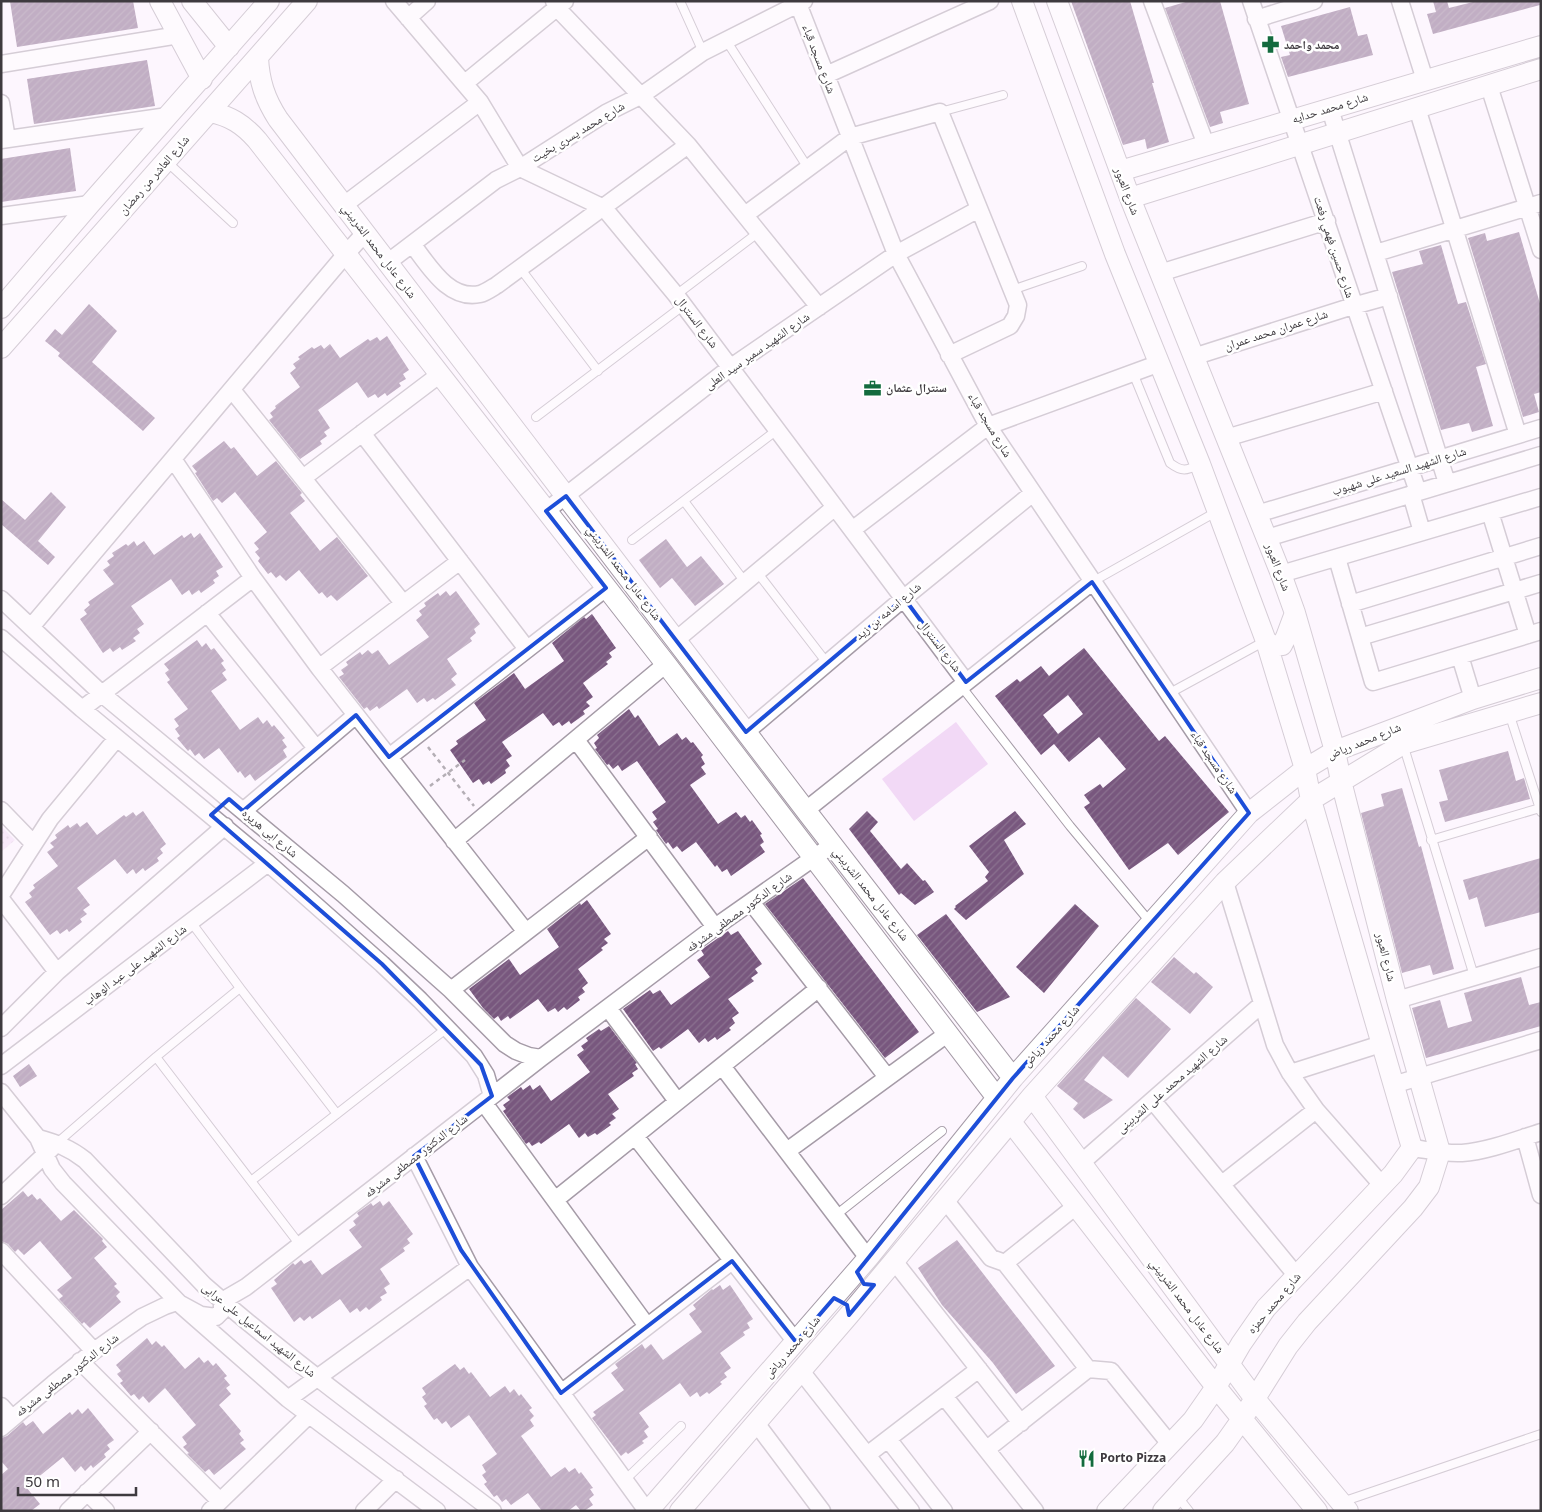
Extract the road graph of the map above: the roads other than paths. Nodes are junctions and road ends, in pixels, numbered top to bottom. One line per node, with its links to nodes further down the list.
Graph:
1 (160, 1): 19 (street)
2 (192, 1): 22 (street)
3 (269, 1): 22 (street)
4 (307, 1): 24 (street, شارع العاشر من رمضان)
5 (394, 1): 17 (street)
6 (427, 1): 17 (street)
7 (680, 1): 23 (lane)
8 (990, 1): 27 (street)
9 (1022, 1): 83 (street)
10 (1057, 1): 51 (street, شارع العبور)
11 (1152, 1): 46 (street)
12 (1251, 1): 18 (street, شارع حسين فهمي رفعت)
13 (1314, 1): 18 (street)
14 (1400, 1): 29 (street)
15 (800, 2): 20 (street, شارع محمد يسرى بخيت); 27 (street, شارع مسجد قباء)
16 (559, 3): 30 (street); 32 (street)
17 (408, 18): 30 (street)
18 (1256, 19): 41 (street, شارع حسين فهمي رفعت)
19 (179, 35): 25 (street); 28 (street)
20 (726, 40): 23 (street, شارع محمد يسرى بخيت); 50 (lane)
21 (1541, 46): 29 (street, شارع محمد حدايه)
22 (229, 47): 28 (street)
23 (702, 52): 32 (street, شارع محمد يسرى بخيت)
24 (258, 57): 38 (street, شارع العاشر من رمضان); 54 (street, شارع عادل محمد الشربيني)
25 (1, 64)
26 (1541, 69): 31 (street)
27 (826, 75): 43 (street, شارع مسجد قباء)
28 (202, 79): 40 (street)
29 (1425, 80): 36 (street, شارع محمد حدايه)
30 (465, 83): 35 (street)
31 (1490, 86): 37 (street); 55 (street)
32 (642, 95): 45 (street); 49 (street, شارع محمد يسرى بخيت)
33 (1003, 95): 39 (lane)
34 (1, 102): 44 (street)
35 (480, 102): 49 (street); 54 (street)
36 (1330, 108): 41 (street, شارع محمد حدايه); 42 (street)
37 (1416, 108): 42 (street); 62 (street)
38 (210, 112): 48 (street, شارع العاشر من رمضان); 68 (street, شارع عادل محمد الشربيني)
39 (940, 112): 43 (street); 57 (street)
40 (168, 116): 44 (street); 53 (street)
41 (1290, 120): 46 (street, شارع محمد حدايه); 47 (street, شارع حسين فهمي رفعت)
42 (1338, 133): 47 (street); 67 (street)
43 (850, 137): 50 (street); 69 (street, شارع مسجد قباء)
44 (4, 139)
45 (688, 145): 56 (street); 58 (street)
46 (1206, 145): 51 (street, شارع محمد حدايه)
47 (1299, 145): 52 (street); 60 (street, شارع حسين فهمي رفعت)
48 (166, 161): 61 (lane); 80 (street, شارع العاشر من رمضان)
49 (520, 168): 56 (street, شارع السنترال); 65 (street, شارع محمد يسرى بخيت)
50 (808, 168): 58 (street)
51 (1120, 171): 52 (street, شارع العبور)
52 (1130, 198): 73 (street, شارع العبور)
53 (90, 204): 59 (street); 79 (street)
54 (344, 205): 64 (street, شارع عادل محمد الشربيني)
55 (1534, 205): 62 (street); 66 (street)
56 (604, 208): 72 (street); 76 (street, شارع السنترال)
57 (979, 209): 69 (street, شارع الشهيد سمير سيد العلى); 74 (street)
58 (745, 215): 63 (street)
59 (1, 216)
60 (1327, 221): 73 (street); 77 (street, شارع حسين فهمي رفعت)
61 (233, 223)
62 (1454, 229): 67 (street); 95 (street)
63 (759, 232): 76 (lane); 78 (street)
64 (365, 233): 68 (street); 70 (street, شارع عادل محمد الشربيني)
65 (412, 244): 70 (street, شارع محمد يسرى بخيت); 72 (street)
66 (1541, 250)
67 (1376, 253): 75 (street)
68 (345, 254): 87 (street, شارع عادل محمد الشربيني); 88 (street)
69 (896, 254): 78 (street, شارع الشهيد سمير سيد العلى); 81 (street, شارع مسجد قباء)
70 (387, 262): 106 (street, شارع عادل محمد الشربيني)
71 (1082, 266): 74 (lane)
72 (520, 268): 85 (lane)
73 (1160, 273): 82 (street, شارع العبور)
74 (1012, 290): 81 (street)
75 (1389, 296): 77 (street, شارع عمران محمد عمران); 99 (street)
76 (680, 300): 84 (street, شارع السنترال); 85 (lane)
77 (1353, 306): 82 (street, شارع عمران محمد عمران); 89 (street, شارع حسين فهمي رفعت)
78 (819, 307): 84 (street, شارع الشهيد سمير سيد العلى)
79 (1, 308)
80 (1, 348)
81 (949, 355): 91 (street, شارع مسجد قباء)
82 (1193, 357): 96 (street, شارع العبور)
83 (1160, 364): 86 (street); 100 (street)
84 (730, 367): 93 (street, شارع السنترال); 106 (street, شارع الشهيد سمير سيد العلى)
85 (598, 371): 90 (lane)
86 (1133, 373): 91 (street); 100 (lane)
87 (439, 375): 94 (street); 110 (street, شارع عادل محمد الشربيني)
88 (232, 390): 98 (street); 102 (street)
89 (1384, 391): 96 (street); 101 (street, شارع حسين فهمي رفعت)
90 (536, 417)
91 (988, 426): 104 (street, شارع مسجد قباء); 114 (street)
92 (1541, 428): 95 (street, شارع الشهيد السعيد على شهبوب)
93 (778, 430): 108 (lane); 109 (street, شارع السنترال)
94 (362, 433): 102 (street); 121 (street)
95 (1518, 435): 99 (street, شارع الشهيد السعيد على شهبوب)
96 (1226, 438): 113 (street, شارع العبور)
97 (1541, 455): 103 (street, شارع الشهيد السعيد على شهبوب)
98 (173, 459): 124 (street); 135 (street)
99 (1440, 459): 101 (street, شارع الشهيد السعيد على شهبوب); 103 (street)
100 (1200, 464): 111 (street)
101 (1410, 468): 105 (street, شارع حسين فهمي رفعت); 113 (street, شارع الشهيد السعيد على شهبوب)
102 (303, 478): 131 (street)
103 (1447, 483): 105 (street, شارع الشهيد السعيد على شهبوب)
104 (1032, 493): 125 (street, شارع مسجد قباء); 129 (street, شارع اسامه بن زيد)
105 (1414, 493): 115 (street, شارع حسين فهمي رفعت); 116 (street, شارع الشهيد السعيد على شهبوب)
106 (566, 496): 110 (street, شارع الشهيد سمير سيد العلى); 139 (street, شارع عادل محمد الشربيني)
107 (1541, 496): 112 (street)
108 (684, 501): 117 (lane); 123 (lane)
109 (835, 507): 114 (street, شارع السنترال); 123 (street)
110 (546, 511): 127 (street, شارع عادل محمد الشربيني)
111 (1218, 511): 125 (lane); 140 (street)
112 (1490, 512): 115 (street); 119 (street)
113 (1257, 514): 116 (street, شارع العبور)
114 (852, 530): 129 (street, شارع السنترال)
115 (1422, 532): 120 (street)
116 (1267, 538): 122 (street, شارع العبور)
117 (632, 540)
118 (1541, 546): 119 (street)
119 (1504, 557): 128 (street); 132 (street)
120 (1337, 558): 122 (street); 132 (street)
121 (460, 561): 131 (street); 141 (street)
122 (1281, 574): 134 (street, شارع العبور)
123 (751, 577): 139 (street); 143 (lane)
124 (253, 578): 133 (street); 145 (street)
125 (1092, 582): 147 (street); 149 (street, شارع مسجد قباء)
126 (1541, 583): 128 (street)
127 (606, 588): 141 (street); 144 (street, شارع عادل محمد الشربيني)
128 (1514, 591): 136 (street); 137 (street)
129 (904, 598): 143 (street, شارع اسامه بن زيد); 147 (street, شارع السنترال)
130 (1, 599): 135 (street, شارع ابى هريره)
131 (403, 603): 145 (street)
132 (1350, 604): 137 (street)
133 (207, 613): 148 (street); 159 (street)
134 (1295, 613): 140 (street); 160 (street, شارع العبور)
135 (31, 627): 148 (street, شارع ابى هريره)
136 (1534, 633): 142 (street)
137 (1360, 637): 142 (street)
138 (1, 638): 152 (street, شارع ابى هريره)
139 (676, 640): 155 (street, شارع عادل محمد الشربيني)
140 (1266, 641): 149 (lane); 162 (street)
141 (527, 649): 161 (street)
142 (1460, 656): 150 (street)
143 (827, 663): 155 (street, شارع اسامه بن زيد)
144 (666, 664): 157 (street); 178 (street, شارع عادل محمد الشربيني)
145 (320, 667): 154 (street)
146 (1541, 678): 150 (street, شارع محمد رياض)
147 (964, 684): 167 (street); 185 (lane)
148 (102, 694): 152 (street); 164 (street, شارع ابى هريره)
149 (1168, 694): 170 (street, شارع مسجد قباء)
150 (1473, 699): 160 (street, شارع محمد رياض)
151 (1541, 703): 153 (street, شارع محمد رياض)
152 (82, 709): 156 (street, شارع ابى هريره)
153 (1509, 713): 158 (street, شارع محمد رياض); 168 (lane)
154 (356, 715): 159 (street); 161 (street)
155 (746, 732): 167 (street, شارع عادل محمد الشربيني)
156 (117, 738): 171 (street, شارع ابى هريره); 176 (street)
157 (576, 740): 173 (street); 175 (street)
158 (1403, 744): 163 (street, شارع محمد رياض); 174 (lane)
159 (316, 748): 169 (street)
160 (1336, 750): 162 (street, شارع محمد رياض); 163 (street, شارع العبور)
161 (388, 757): 175 (street)
162 (1305, 768): 165 (street); 170 (street, شارع محمد رياض)
163 (1341, 781): 165 (street, شارع محمد رياض); 194 (street, شارع العبور)
164 (230, 799): 169 (street, شارع ابى هريره); 171 (street)
165 (1311, 800): 180 (street, شارع محمد رياض); 201 (street)
166 (1, 810): 176 (street)
167 (806, 810): 177 (street, شارع عادل محمد الشربيني)
168 (1540, 810): 174 (lane)
169 (243, 811): 193 (street, شارع ابى هريره)
170 (1249, 813): 185 (street, شارع محمد رياض)
171 (211, 815): 172 (street, شارع ابى هريره)
172 (224, 826): 179 (street, شارع ابى هريره); 189 (street)
173 (649, 837): 186 (street); 187 (street)
174 (1431, 840): 190 (lane)
175 (454, 841): 187 (street)
176 (33, 844): 181 (street)
177 (832, 845): 178 (street, شارع الدكتور مصطفى مشرفه); 209 (street, شارع عادل محمد الشربيني)
178 (813, 858): 183 (street, شارع الدكتور مصطفى مشرفه); 199 (street, شارع عادل محمد الشربيني)
179 (268, 863): 184 (street, شارع الشهيد على عبد الوهاب); 198 (street, شارع ابى هريره)
180 (1225, 882): 195 (street); 212 (street, شارع محمد رياض)
181 (1, 895)
182 (1, 899): 189 (street)
183 (751, 902): 186 (street, شارع الدكتور مصطفى مشرفه); 192 (street)
184 (191, 922): 191 (lane); 204 (street, شارع الشهيد على عبد الوهاب)
185 (1151, 924): 209 (street, شارع محمد رياض)
186 (715, 927): 196 (street, شارع الدكتور مصطفى مشرفه)
187 (526, 932): 193 (street)
188 (1541, 956): 190 (street)
189 (57, 972): 197 (street)
190 (1474, 976): 194 (street)
191 (240, 988): 202 (lane); 218 (lane)
192 (819, 988): 205 (street); 207 (street)
193 (451, 990): 203 (street, شارع ابى هريره)
194 (1396, 1000): 208 (street, شارع العبور)
195 (1262, 1004): 206 (street); 215 (street, شارع الشهيد محمد على الشربينى)
196 (608, 1008): 203 (street, شارع الدكتور مصطفى مشرفه); 216 (street)
197 (1, 1028)
198 (447, 1028): 214 (street, شارع ابى هريره); 218 (lane)
199 (947, 1034): 207 (street); 213 (street, شارع عادل محمد الشربيني)
200 (1541, 1040): 208 (street)
201 (1381, 1044): 206 (street); 210 (street)
202 (156, 1057): 224 (lane); 231 (lane)
203 (541, 1058): 214 (street, شارع الدكتور مصطفى مشرفه)
204 (1, 1066)
205 (722, 1066): 216 (street); 226 (street)
206 (1290, 1073): 217 (street)
207 (887, 1077): 226 (street)
208 (1419, 1077): 210 (street); 227 (street, شارع العبور)
209 (1013, 1078): 213 (street, شارع محمد رياض)
210 (1393, 1084): 225 (street)
211 (1, 1092): 223 (street)
212 (1032, 1096): 219 (street, شارع محمد رياض); 230 (street, شارع عادل محمد الشربيني)
213 (996, 1098): 245 (street, شارع محمد رياض)
214 (488, 1099): 229 (street, شارع الدكتور مصطفى مشرفه); 236 (street, شارع ابى هريره)
215 (1154, 1100): 230 (street, شارع الشهيد محمد على الشربينى); 232 (street)
216 (677, 1102): 222 (street)
217 (1316, 1110): 232 (street); 233 (street)
218 (337, 1114): 231 (lane)
219 (1011, 1122): 237 (street, شارع محمد رياض); 238 (street, شارع عادل محمد الشربيني)
220 (942, 1131): 239 (lane)
221 (1533, 1135): 227 (street); 234 (street)
222 (635, 1136): 236 (street); 242 (street)
223 (38, 1138): 224 (street, شارع الشهيد اسماعيل على عرابى); 228 (street)
224 (57, 1143): 228 (street); 250 (street, شارع الشهيد اسماعيل على عرابى)
225 (1412, 1148): 227 (street); 233 (street, شارع محمد حمزه)
226 (787, 1151): 239 (street)
227 (1440, 1152): 266 (street)
228 (45, 1155): 235 (street); 251 (street)
229 (414, 1156): 240 (street, شارع الدكتور مصطفى مشرفه); 246 (street)
230 (1081, 1163): 257 (street, شارع عادل محمد الشربيني)
231 (251, 1181): 240 (lane)
232 (1222, 1184): 247 (street)
233 (1382, 1186): 247 (street, شارع محمد حمزه)
234 (1541, 1195)
235 (1, 1196)
236 (555, 1200): 253 (street, شارع ابى هريره)
237 (945, 1200): 243 (street, شارع محمد رياض); 244 (street)
238 (1076, 1206): 244 (street); 262 (street, شارع عادل محمد الشربيني)
239 (836, 1215): 245 (street)
240 (300, 1245): 250 (street, شارع الدكتور مصطفى مشرفه)
241 (1, 1251): 255 (street)
242 (732, 1261): 253 (street); 254 (street)
243 (894, 1261): 248 (street, شارع محمد رياض); 258 (street)
244 (1006, 1263): 259 (street)
245 (863, 1264): 248 (street); 249 (street, شارع محمد رياض)
246 (470, 1267): 261 (street); 263 (street)
247 (1296, 1275): 257 (street, شارع محمد حمزه)
248 (874, 1285): 252 (street, شارع محمد رياض)
249 (832, 1300): 252 (street); 254 (street, شارع محمد رياض)
250 (222, 1301): 251 (street, شارع الدكتور مصطفى مشرفه); 261 (street, شارع الشهيد اسماعيل على عرابى)
251 (182, 1306): 255 (street, شارع الدكتور مصطفى مشرفه); 265 (street)
252 (848, 1315): 260 (street, شارع محمد رياض)
253 (648, 1326): 263 (street)
254 (796, 1342): 290 (street, شارع محمد رياض)
255 (94, 1351): 256 (street, شارع الدكتور مصطفى مشرفه)
256 (80, 1361): 268 (street, شارع الدكتور مصطفى مشرفه); 273 (street)
257 (1229, 1363): 262 (street, شارع محمد حمزه); 266 (street, شارع عادل محمد الشربيني)
258 (979, 1369): 264 (street); 271 (street)
259 (1088, 1369): 271 (street); 276 (street)
260 (801, 1371): 270 (street, شارع محمد رياض); 278 (street)
261 (318, 1378): 265 (street); 289 (street, شارع الشهيد اسماعيل على عرابى)
262 (1216, 1387): 269 (street, شارع عادل محمد الشربيني); 276 (street, شارع محمد حمزه)
263 (561, 1393): 280 (street)
264 (944, 1396): 275 (street); 277 (street)
265 (288, 1399): 267 (street)
266 (1255, 1399): 269 (street); 284 (street, شارع عادل محمد الشربيني)
267 (309, 1415): 279 (street); 283 (street)
268 (5, 1417)
269 (1242, 1419): 282 (street); 298 (street, شارع عادل محمد الشربيني)
270 (756, 1423): 291 (street, شارع محمد رياض); 292 (street)
271 (1021, 1423): 277 (street)
272 (681, 1426): 280 (lane)
273 (151, 1431): 281 (street); 283 (street)
274 (1541, 1434): 284 (lane)
275 (888, 1439): 278 (street); 294 (street)
276 (1170, 1444): 296 (street, شارع محمد حمزه)
277 (987, 1449): 295 (street)
278 (867, 1455): 293 (street)
279 (396, 1479): 287 (street); 288 (street)
280 (625, 1480): 290 (street)
281 (87, 1492): 285 (street); 286 (street)
282 (1183, 1503): 297 (street)
283 (215, 1506)
284 (1344, 1507)
285 (68, 1511)
286 (106, 1511)
287 (364, 1511)
288 (438, 1511)
289 (493, 1511)
290 (648, 1511)
291 (680, 1511)
292 (822, 1511)
293 (911, 1511)
294 (944, 1511)
295 (1035, 1511)
296 (1107, 1511)
297 (1163, 1511)
298 (1317, 1511)

